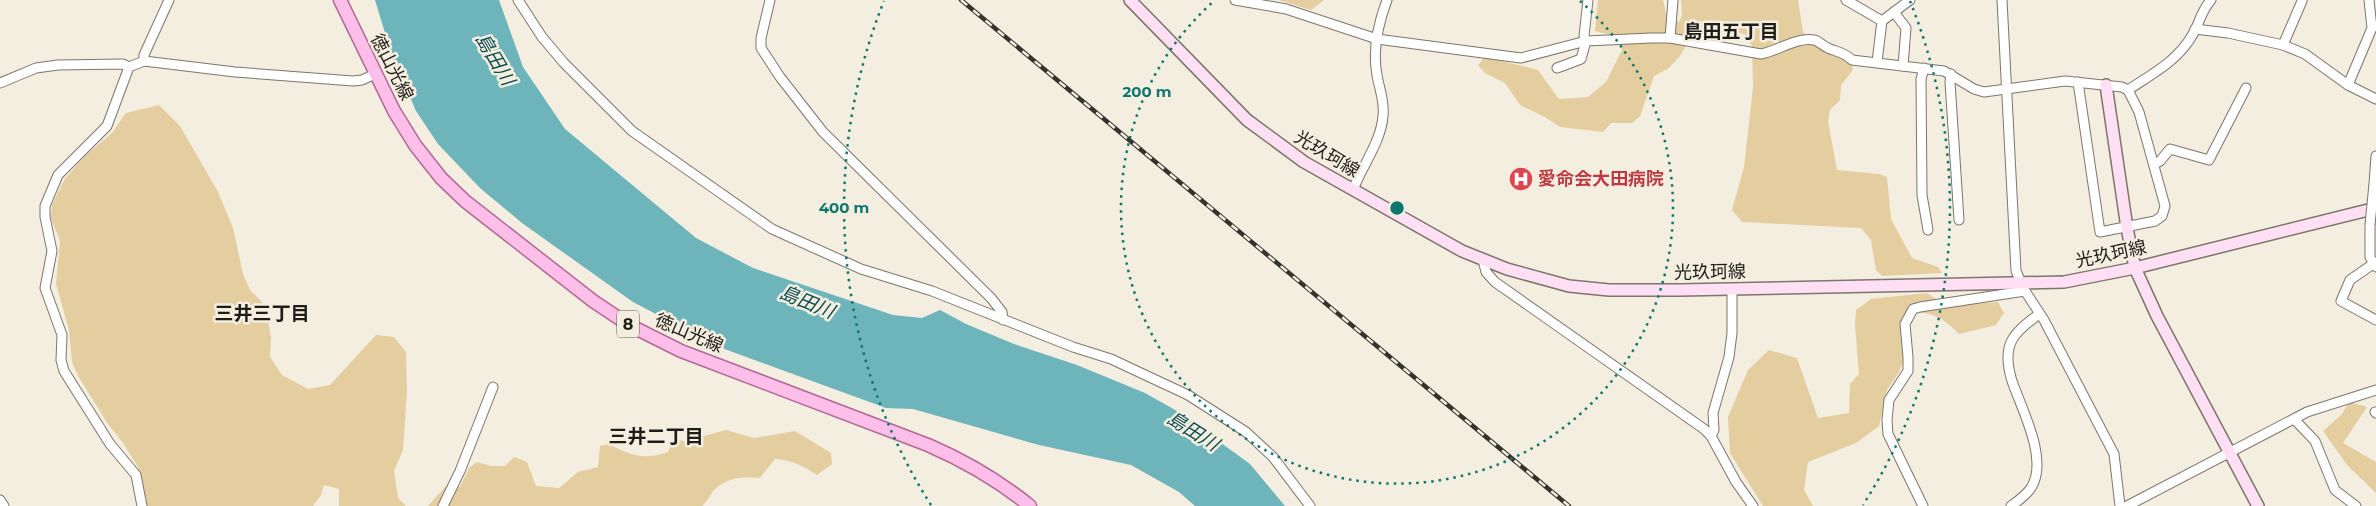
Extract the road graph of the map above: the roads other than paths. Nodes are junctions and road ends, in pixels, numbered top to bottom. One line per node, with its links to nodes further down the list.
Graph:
1 (169, 0): 23 (street)
2 (340, 0): 29 (main road, 徳山光線 / 8)
3 (518, 0): 52 (street)
4 (770, 0): 52 (street)
5 (1130, 0): 41 (main road, 光玖珂線)
6 (1235, 0): 20 (street)
7 (1387, 0): 20 (street)
8 (1588, 0): 21 (street)
9 (1673, 0): 19 (street)
10 (1846, 0): 17 (street)
11 (1910, 0): 16 (street)
12 (2002, 0): 36 (street)
13 (2211, 0): 18 (street)
14 (2369, 0): 34 (street)
15 (2302, 1): 22 (street)
16 (1894, 12): 17 (street); 25 (street)
17 (1882, 21): 24 (street)
18 (2195, 29): 22 (street); 37 (street)
19 (1670, 38): 21 (street); 24 (street)
20 (1376, 39): 21 (street); 41 (street)
21 (1586, 41): 27 (street)
22 (2283, 45): 34 (street)
23 (144, 61): 26 (street); 29 (street)
24 (1877, 62): 25 (street)
25 (1903, 66): 28 (street)
26 (129, 67): 32 (street); 61 (street)
27 (1557, 68)
28 (1924, 68): 30 (street); 45 (street)
29 (375, 74): 63 (main road, 徳山光線 / 8)
30 (1951, 74): 36 (street); 43 (street)
31 (2078, 82): 33 (street); 36 (street); 44 (street)
32 (0, 83)
33 (2106, 85): 37 (street); 44 (main road)
34 (2348, 85): 38 (street)
35 (2246, 88): 40 (street)
36 (2007, 90): 49 (street)
37 (2128, 90): 40 (street)
38 (2376, 99)
39 (2376, 156): 47 (street, bridge)
40 (2155, 164): 44 (street)
41 (1353, 190): 46 (main road, 光玖珂線)
42 (2376, 208): 48 (main road, 光玖珂線)
43 (1959, 220)
44 (2126, 228): 48 (main road)
45 (1928, 230)
46 (1482, 260): 50 (main road, 光玖珂線); 57 (street)
47 (2375, 266): 53 (street)
48 (2135, 268): 49 (main road, 光玖珂線); 58 (main road)
49 (2023, 287): 50 (main road, 光玖珂線); 51 (street); 66 (street)
50 (1732, 289): 57 (street)
51 (2039, 314): 67 (street); 68 (street)
52 (1003, 320): 64 (street)
53 (2376, 320)
54 (493, 387): 62 (street)
55 (2376, 390): 56 (street)
56 (2294, 419): 58 (street); 71 (street)
57 (1711, 436): 65 (street)
58 (2230, 453): 69 (street); 70 (main road)
59 (0, 500): 60 (street)
60 (4, 506)
61 (142, 506)
62 (443, 506)
63 (1030, 506)
64 (1310, 506)
65 (1753, 506)
66 (1923, 506)
67 (2011, 506)
68 (2120, 506)
69 (2127, 506)
70 (2258, 506)
71 (2356, 506)

